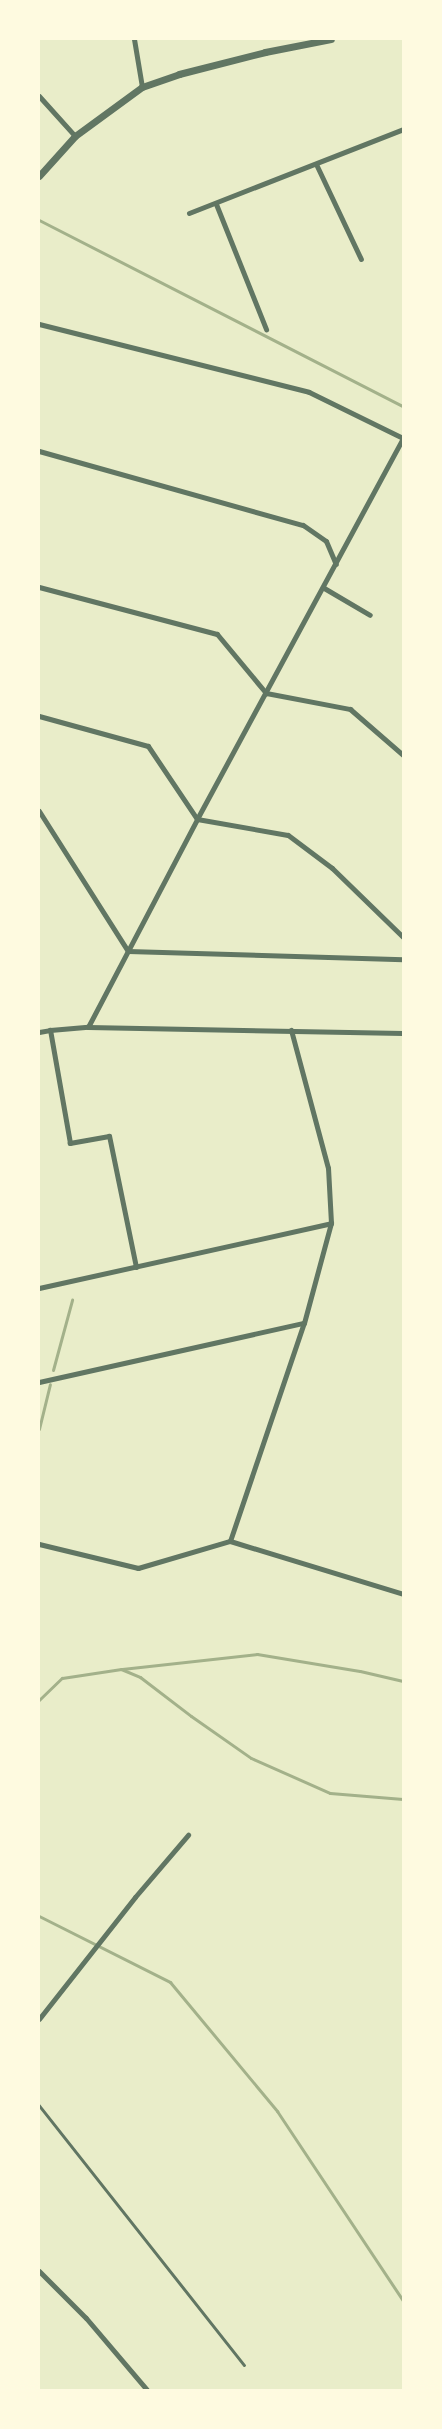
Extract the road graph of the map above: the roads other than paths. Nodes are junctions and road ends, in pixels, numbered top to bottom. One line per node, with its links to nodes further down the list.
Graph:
1 (134, 39): 3 (street)
2 (331, 39): 3 (street)
3 (142, 87): 6 (street)
4 (39, 96): 6 (street)
5 (403, 129): 7 (street)
6 (75, 136): 8 (street)
7 (316, 164): 9 (street); 11 (street)
8 (39, 176)
9 (216, 204): 10 (street); 13 (street)
10 (189, 214)
11 (361, 259)
12 (39, 324): 14 (street)
13 (266, 329)
14 (403, 438): 16 (street)
15 (39, 451): 16 (street)
16 (336, 564): 18 (street)
17 (39, 587): 20 (street)
18 (324, 588): 19 (street); 20 (street)
19 (370, 615)
20 (266, 693): 22 (street); 24 (street)
21 (39, 716): 24 (street)
22 (403, 755)
23 (39, 811): 26 (street)
24 (198, 819): 25 (street); 26 (street)
25 (403, 937)
26 (128, 952): 27 (street); 28 (street)
27 (403, 959)
28 (88, 1027): 29 (street); 30 (street)
29 (50, 1030): 31 (street); 34 (street)
30 (291, 1030): 32 (street); 33 (street)
31 (39, 1032)
32 (403, 1034)
33 (331, 1223): 34 (street); 36 (street)
34 (136, 1267): 35 (street)
35 (39, 1288)
36 (304, 1323): 37 (street); 38 (street)
37 (39, 1382)
38 (230, 1540): 39 (street); 40 (street)
39 (39, 1544)
40 (403, 1594)
41 (188, 1835): 42 (street)
42 (39, 2019)
43 (39, 2105): 45 (lane)
44 (39, 2271): 46 (street)
45 (244, 2365)
46 (147, 2390)

